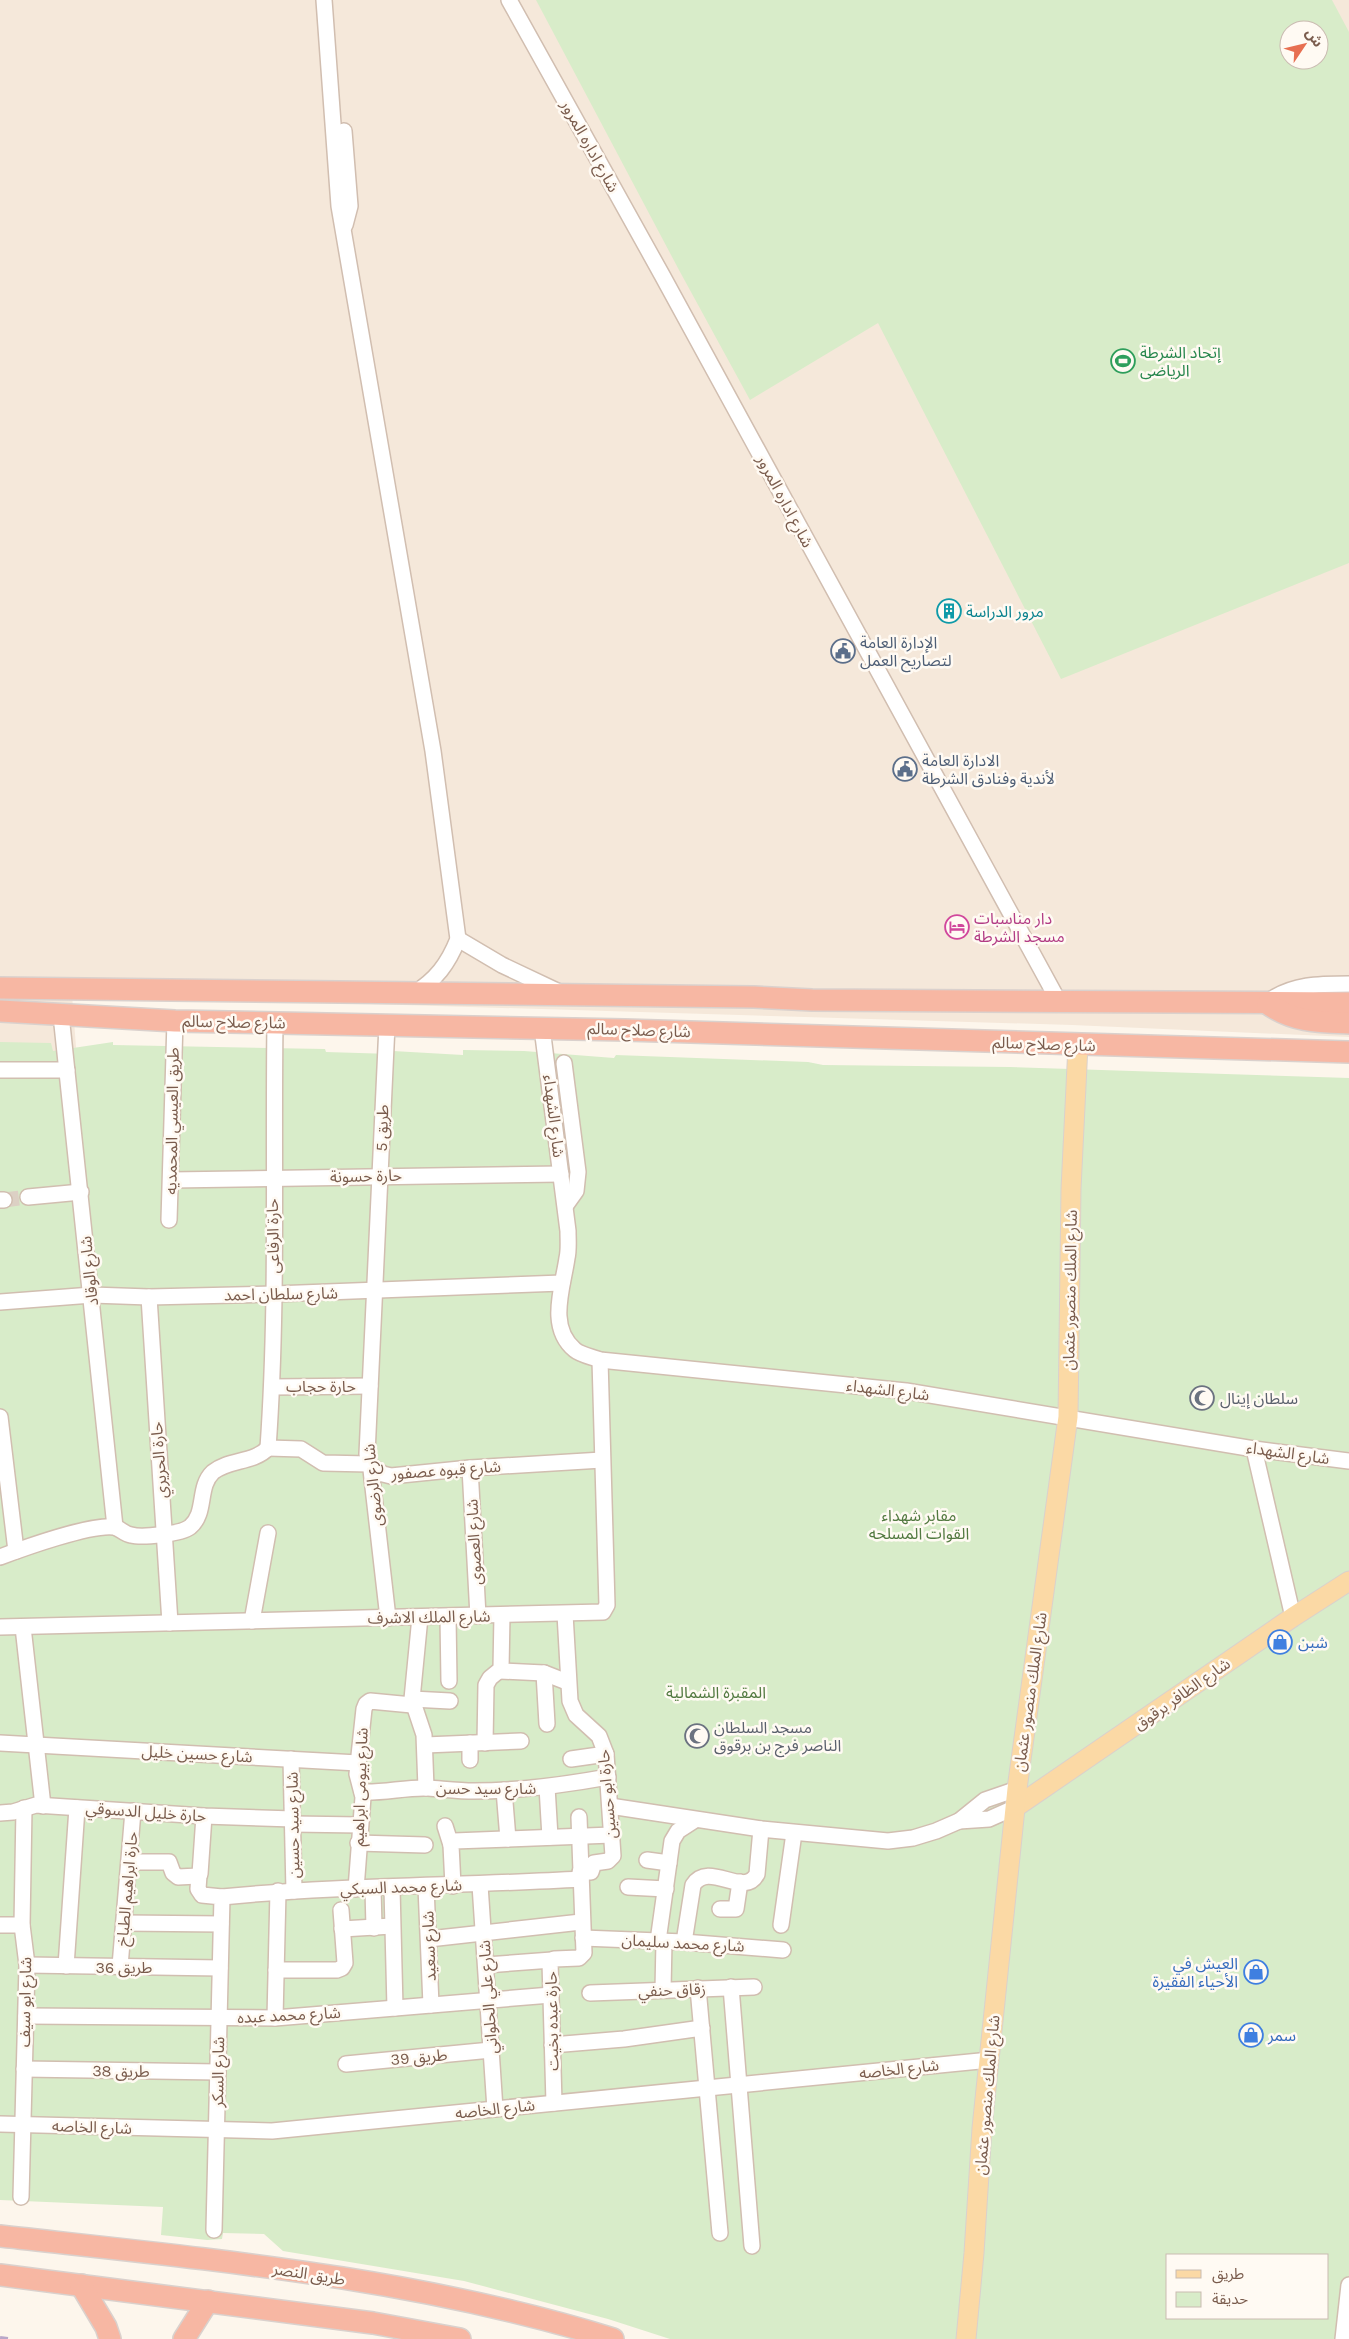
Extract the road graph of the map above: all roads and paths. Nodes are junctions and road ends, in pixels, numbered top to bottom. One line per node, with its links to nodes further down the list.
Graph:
1 (324, 0): 4 (street)
2 (334, 0): 4 (street)
3 (510, 0): 10 (street, شارع اداره المرور)
4 (344, 228): 5 (street)
5 (458, 939): 8 (street); 9 (street)
6 (1349, 984): 11 (street)
7 (3, 985): 8 (highway, شارع صلاح سالم)
8 (412, 994): 9 (highway, شارع صلاح سالم)
9 (568, 995): 10 (highway, شارع صلاح سالم)
10 (1060, 1002): 11 (highway, شارع صلاح سالم)
11 (1266, 1003): 12 (highway, شارع صلاح سالم); 17 (highway)
12 (1349, 1003)
13 (0, 1011): 14 (highway, شارع صلاح سالم)
14 (61, 1015): 15 (highway, شارع صلاح سالم); 26 (street, شارع الوقاد)
15 (175, 1021): 16 (highway, شارع صلاح سالم); 30 (street, طريق العيسي المحمديه)
16 (274, 1023): 18 (highway, شارع صلاح سالم); 29 (street, حارة الرفاعى)
17 (1349, 1023)
18 (386, 1025): 19 (highway, شارع صلاح سالم); 28 (street, طريق 5)
19 (542, 1028): 20 (highway, شارع صلاح سالم); 27 (street, شارع الشهداء)
20 (1078, 1045): 21 (highway, شارع صلاح سالم); 45 (main road, شارع الملك منصور عثمان)
21 (1279, 1051): 22 (highway, شارع صلاح سالم); 24 (highway)
22 (1349, 1052)
23 (564, 1063): 33 (street, شارع الشهداء)
24 (1349, 1066)
25 (0, 1070): 26 (street)
26 (67, 1070): 31 (street, شارع الوقاد)
27 (561, 1174): 28 (street, حارة حسونة); 33 (street, شارع الشهداء)
28 (380, 1176): 29 (street, حارة حسونة); 36 (street, طريق 5)
29 (273, 1178): 30 (street, حارة حسونة); 37 (street, حارة الرفاعى)
30 (171, 1180): 34 (street, طريق العيسي المحمديه)
31 (81, 1192): 32 (street); 38 (street, شارع الوقاد)
32 (28, 1197)
33 (566, 1205): 35 (street, شارع الشهداء)
34 (169, 1220)
35 (562, 1283): 36 (street, شارع سلطان احمد); 41 (street, شارع الشهداء)
36 (374, 1291): 37 (street, شارع سلطان احمد); 42 (street, شارع الرضوى)
37 (274, 1294): 39 (street, شارع سلطان احمد); 43 (street, حارة الرفاعى)
38 (92, 1295): 39 (street, شارع سلطان احمد); 40 (street, شارع سلطان احمد); 53 (street, شارع الوقاد)
39 (148, 1296): 55 (street, حارة الحريري)
40 (0, 1302)
41 (600, 1360): 45 (street, شارع الشهداء); 48 (street, شارع الملك الاشرف)
42 (370, 1386): 43 (street, حارة حجاب); 50 (street, شارع الرضوى)
43 (273, 1387): 46 (street, حارة الرفاعى)
44 (0, 1417): 52 (street)
45 (1068, 1417): 47 (street, شارع الشهداء); 92 (main road, شارع الملك منصور عثمان)
46 (268, 1448): 50 (street, شارع قبوه عصفور); 55 (street)
47 (1254, 1449): 49 (street, شارع الشهداء); 64 (street)
48 (602, 1460): 51 (street, شارع قبوه عصفور); 59 (street, شارع الملك الاشرف)
49 (1349, 1461)
50 (369, 1464): 51 (street, شارع قبوه عصفور); 65 (street, شارع الرضوى)
51 (470, 1468): 61 (street, شارع العصوى)
52 (3, 1470): 56 (street)
53 (115, 1527): 55 (street); 56 (street)
54 (268, 1533): 66 (street)
55 (164, 1534): 67 (street, حارة الحريري)
56 (16, 1551): 57 (street)
57 (0, 1556)
58 (1349, 1581): 64 (main road, شارع الظافر برقوق)
59 (565, 1614): 60 (street, شارع الملك الاشرف); 73 (street, حارة ابو حسين)
60 (502, 1615): 61 (street, شارع الملك الاشرف); 70 (street)
61 (478, 1616): 63 (street, شارع الملك الاشرف)
62 (420, 1617): 63 (street, شارع الملك الاشرف); 65 (street, شارع الملك الاشرف); 75 (street)
63 (448, 1617): 72 (street)
64 (1293, 1617): 92 (main road, شارع الظافر برقوق)
65 (388, 1618): 66 (street, شارع الملك الاشرف)
66 (252, 1621): 67 (street, شارع الملك الاشرف)
67 (170, 1623): 69 (street, شارع الملك الاشرف)
68 (0, 1627): 69 (street, شارع الملك الاشرف)
69 (23, 1627): 80 (street)
70 (500, 1671): 71 (street); 79 (street)
71 (544, 1673): 73 (street); 76 (street)
72 (449, 1681)
73 (567, 1682): 82 (street, حارة ابو حسين)
74 (450, 1701): 75 (street)
75 (412, 1702): 81 (street); 86 (street, شارع بيومى ابراهيم)
76 (547, 1724)
77 (520, 1741): 79 (street)
78 (0, 1743): 80 (street, شارع حسين خليل)
79 (478, 1743): 81 (street); 85 (street)
80 (36, 1745): 83 (street, شارع حسين خليل); 93 (street)
81 (425, 1746): 89 (street)
82 (606, 1754): 84 (street); 87 (street, حارة ابو حسين)
83 (292, 1759): 86 (street, شارع حسين خليل); 102 (street, شارع سيد حسين)
84 (570, 1759)
85 (470, 1760)
86 (358, 1763): 91 (street, شارع بيومى ابراهيم)
87 (608, 1777): 88 (street, شارع سيد حسن); 94 (street, حارة ابو حسين)
88 (547, 1787): 90 (street, شارع سيد حسن); 109 (street)
89 (426, 1788): 90 (street, شارع سيد حسن); 91 (street, شارع سيد حسن)
90 (504, 1790): 110 (street)
91 (362, 1792): 103 (street, شارع بيومى ابراهيم)
92 (1016, 1798): 106 (street); 170 (main road, شارع الملك منصور عثمان)
93 (43, 1806): 95 (street, حارة خليل الدسوقي); 96 (street, حارة خليل الدسوقي)
94 (610, 1806): 101 (street); 107 (street, حارة ابو حسين)
95 (24, 1808): 98 (street, حارة خليل الدسوقي); 137 (street, شارع ابو سيف)
96 (77, 1808): 97 (street, حارة خليل الدسوقي); 151 (street)
97 (133, 1811): 99 (street, حارة خليل الدسوقي); 115 (street, حارة ابراهيم الطباخ)
98 (0, 1813)
99 (204, 1816): 102 (street, حارة خليل الدسوقي); 117 (street)
100 (579, 1817): 108 (street, حارة عبده بخيت)
101 (695, 1820): 105 (street); 116 (street)
102 (293, 1822): 103 (street, حارة خليل الدسوقي); 129 (street, شارع سيد حسين)
103 (360, 1825): 111 (street, شارع بيومى ابراهيم)
104 (445, 1826): 113 (street)
105 (761, 1829): 106 (street); 119 (street)
106 (794, 1833): 138 (street)
107 (612, 1835): 108 (street); 118 (street, حارة ابو حسين)
108 (580, 1836): 109 (street); 118 (street, حارة عبده بخيت)
109 (550, 1837): 110 (street)
110 (508, 1839): 113 (street)
111 (358, 1843): 112 (street); 126 (street, شارع بيومى ابراهيم)
112 (425, 1845)
113 (451, 1845): 121 (street)
114 (647, 1860): 116 (street)
115 (129, 1862): 117 (street); 134 (street, حارة ابراهيم الطباخ)
116 (669, 1864): 127 (street)
117 (199, 1875): 130 (street)
118 (581, 1876): 120 (street, شارع محمد السبكي); 133 (street, حارة عبده بخيت)
119 (740, 1882): 131 (street); 146 (street)
120 (480, 1885): 121 (street, شارع محمد السبكي); 142 (street, شارع علي الحلواني)
121 (453, 1886): 123 (street, شارع محمد السبكي)
122 (628, 1886): 127 (street)
123 (426, 1887): 125 (street, شارع محمد السبكي); 144 (street, شارع سعيد)
124 (373, 1888): 125 (street, شارع محمد السبكي); 126 (street, شارع محمد السبكي); 140 (street)
125 (392, 1888): 139 (street)
126 (356, 1889): 129 (street, شارع محمد السبكي)
127 (666, 1889): 145 (street)
128 (278, 1891): 129 (street, شارع محمد السبكي); 130 (street, شارع محمد السبكي); 154 (street)
129 (294, 1891)
130 (222, 1897): 135 (street, شارع السكر)
131 (720, 1909)
132 (341, 1910): 141 (street)
133 (582, 1922): 142 (street); 143 (street, حارة عبده بخيت)
134 (124, 1923): 135 (street); 152 (street, حارة ابراهيم الطباخ)
135 (221, 1924): 153 (street, شارع السكر)
136 (0, 1925): 137 (street)
137 (22, 1925): 150 (street, شارع ابو سيف)
138 (781, 1925)
139 (392, 1926): 140 (street); 163 (street)
140 (374, 1928): 141 (street)
141 (342, 1929): 154 (street)
142 (483, 1933): 144 (street); 149 (street, شارع علي الحلواني)
143 (583, 1938): 145 (street, شارع محمد سليمان); 148 (street, حارة عبده بخيت)
144 (428, 1939): 162 (street, شارع سعيد)
145 (661, 1941): 146 (street, شارع محمد سليمان); 158 (street)
146 (684, 1942): 147 (street, شارع محمد سليمان)
147 (783, 1950)
148 (552, 1960): 149 (street); 160 (street, حارة عبده بخيت)
149 (486, 1964): 161 (street, شارع علي الحلواني)
150 (27, 1965): 151 (street, طريق 36); 164 (street, شارع ابو سيف)
151 (66, 1966): 152 (street, طريق 36)
152 (120, 1966): 153 (street, طريق 36)
153 (220, 1968): 165 (street, شارع السكر)
154 (276, 1970): 166 (street)
155 (754, 1986): 156 (street, زقاق حنفي)
156 (731, 1987): 157 (street, زقاق حنفي); 174 (street)
157 (698, 1988): 158 (street, زقاق حنفي); 167 (street)
158 (663, 1990): 159 (street, زقاق حنفي)
159 (590, 1993)
160 (551, 1995): 161 (street, شارع محمد عبده); 168 (street, حارة عبده بخيت)
161 (488, 2000): 162 (street, شارع محمد عبده); 169 (street, شارع علي الحلواني)
162 (431, 2005): 163 (street, شارع محمد عبده)
163 (395, 2008): 166 (street, شارع محمد عبده)
164 (26, 2016): 165 (street, شارع محمد عبده); 172 (street, شارع ابو سيف)
165 (219, 2018): 166 (street, شارع محمد عبده); 173 (street, شارع السكر)
166 (275, 2018)
167 (702, 2028): 168 (street); 175 (street)
168 (552, 2045): 176 (street, حارة عبده بخيت)
169 (491, 2050): 171 (street, طريق 39); 177 (street, شارع علي الحلواني)
170 (990, 2060): 174 (street, شارع الخاصه); 194 (main road, شارع الملك منصور عثمان)
171 (346, 2064)
172 (24, 2069): 173 (street, طريق 38); 179 (street, شارع ابو سيف)
173 (218, 2072): 180 (street, شارع السكر)
174 (739, 2084): 175 (street, شارع الخاصه); 185 (street)
175 (708, 2087): 176 (street, شارع الخاصه); 183 (street)
176 (554, 2103): 177 (street, شارع الخاصه)
177 (495, 2109): 180 (street, شارع الخاصه)
178 (0, 2124): 179 (street, شارع الخاصه)
179 (22, 2125): 180 (street, شارع الخاصه); 181 (street, شارع ابو سيف)
180 (216, 2130): 182 (street, شارع السكر)
181 (21, 2196)
182 (214, 2230)
183 (720, 2233)
184 (0, 2236): 193 (highway, طريق النصر)
185 (752, 2246)
186 (0, 2275): 187 (highway)
187 (81, 2285): 189 (highway); 190 (highway)
188 (1349, 2285): 195 (street)
189 (208, 2301): 191 (highway); 192 (highway)
190 (110, 2339)
191 (184, 2339)
192 (460, 2339)
193 (612, 2339)
194 (966, 2339)
195 (1343, 2339)

